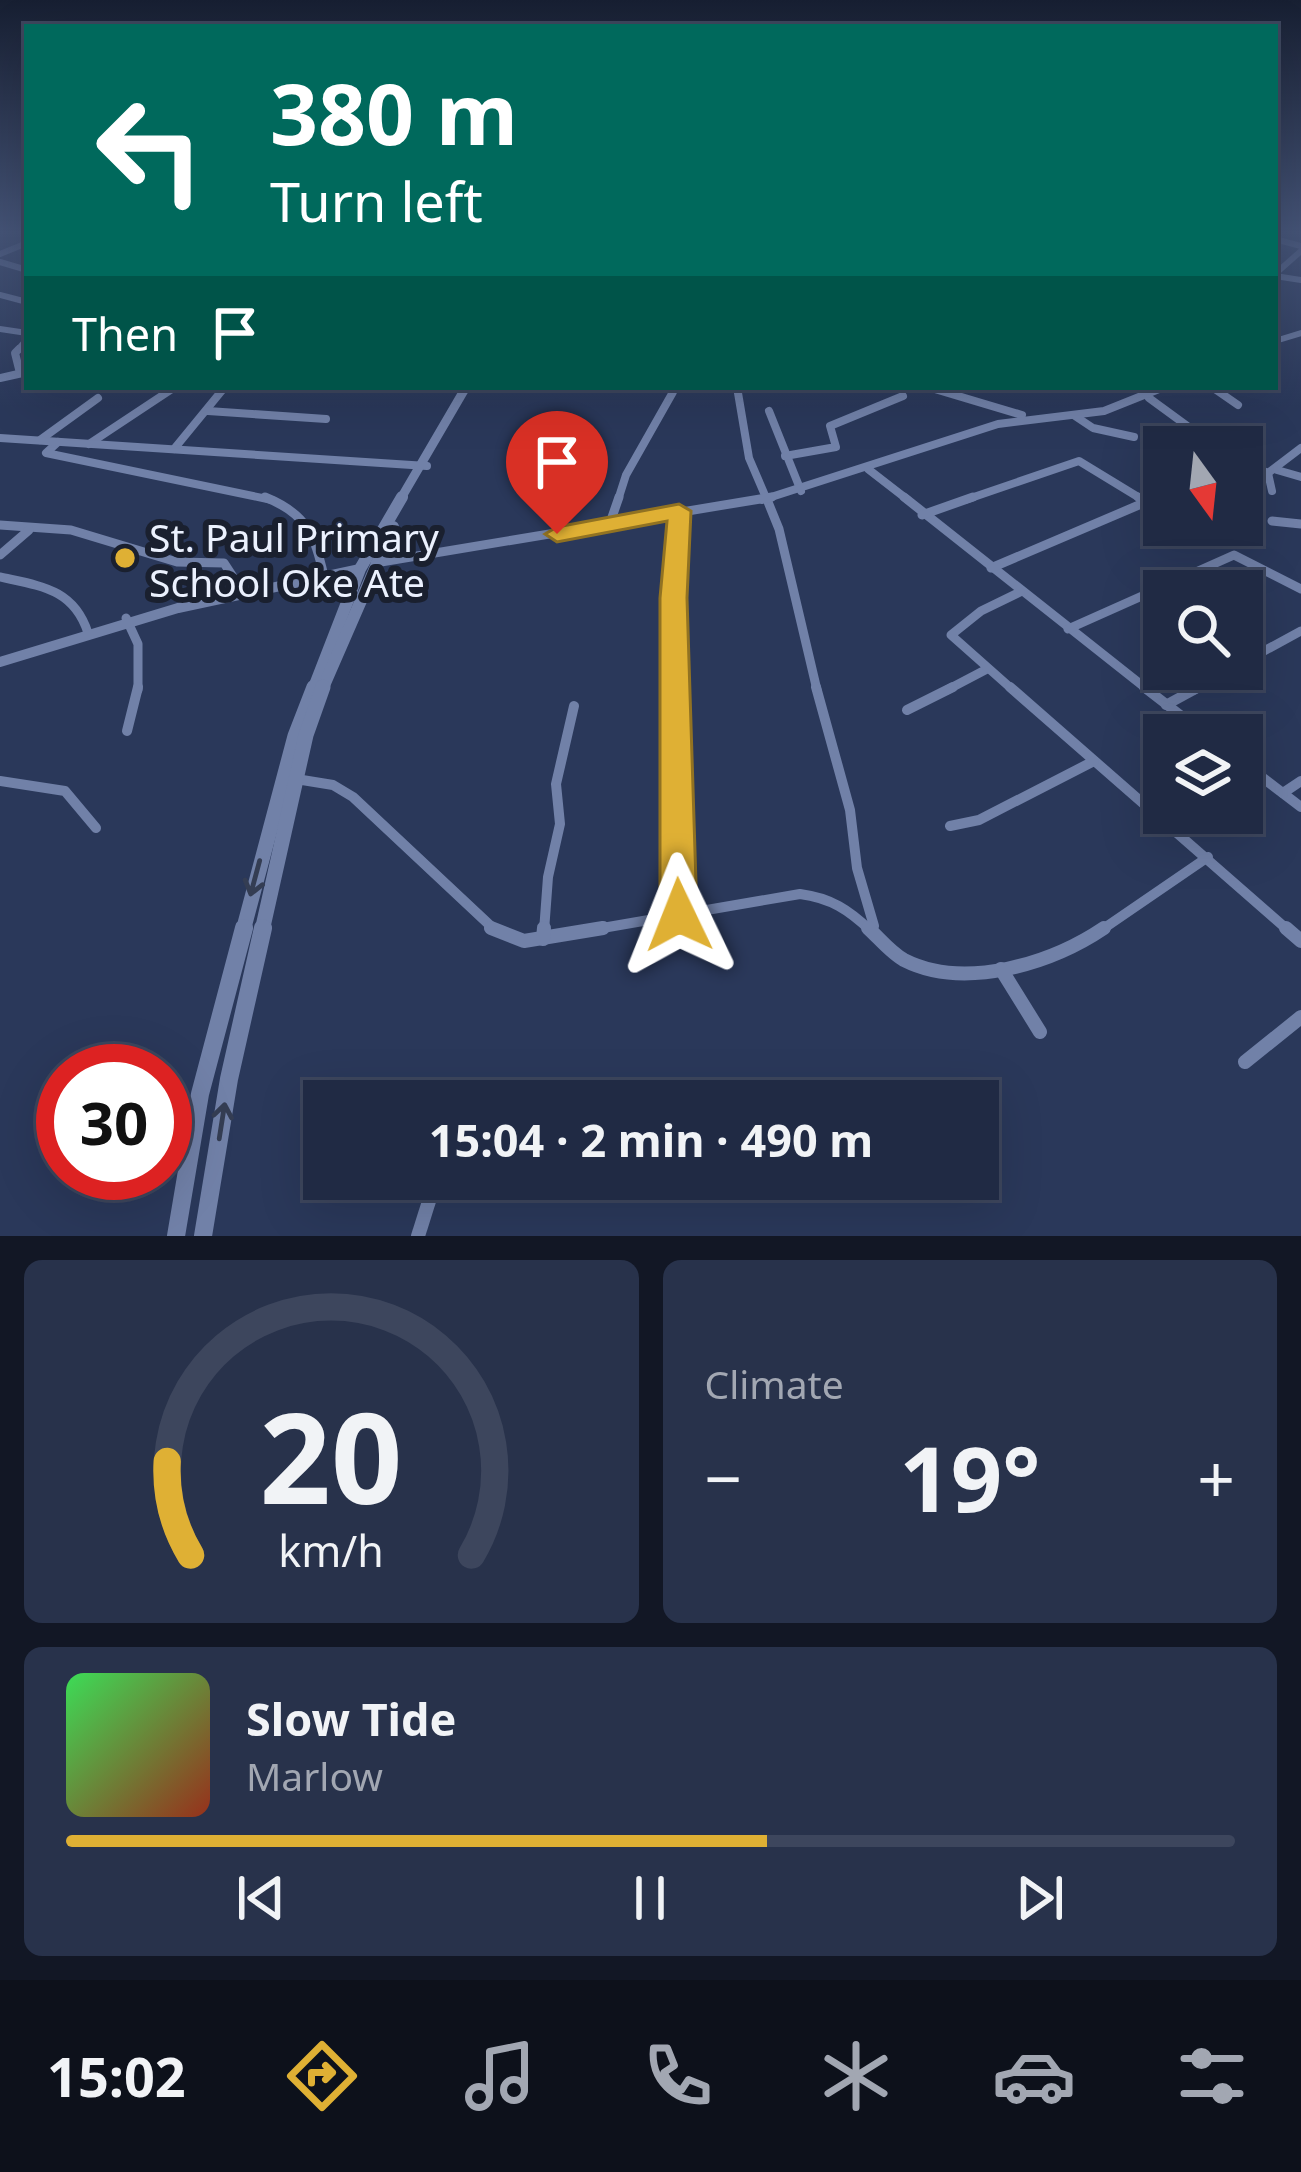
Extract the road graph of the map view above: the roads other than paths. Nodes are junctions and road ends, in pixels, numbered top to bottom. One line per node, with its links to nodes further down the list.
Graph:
1 (24, 340): 2 (street)
2 (24, 373): 3 (street)
3 (0, 378)
4 (170, 390): 26 (street)
5 (223, 390): 16 (street)
6 (467, 390): 30 (main road)
7 (672, 390): 41 (street)
8 (738, 390): 37 (street)
9 (947, 390): 19 (street)
10 (1160, 390): 14 (street)
11 (1216, 390): 15 (street)
12 (903, 396): 29 (street)
13 (98, 398): 24 (street)
14 (1148, 398): 18 (street); 21 (street)
15 (1238, 405)
16 (208, 411): 20 (street); 28 (street)
17 (769, 411): 29 (street)
18 (1075, 416): 19 (street); 22 (street)
19 (1028, 417): 31 (street)
20 (326, 419)
21 (1187, 426)
22 (1134, 437)
23 (0, 438): 24 (street)
24 (40, 440): 25 (street)
25 (58, 442): 26 (street); 48 (street)
26 (89, 444): 28 (street)
27 (1301, 448): 33 (street)
28 (174, 449): 30 (street)
29 (785, 455): 35 (street)
30 (423, 466): 46 (main road)
31 (868, 469): 35 (street); 39 (street)
32 (1263, 469): 33 (street)
33 (1272, 472): 34 (street); 36 (street)
34 (1301, 477)
35 (801, 491): 37 (street)
36 (1272, 491)
37 (764, 500): 38 (street); 77 (street)
38 (679, 511): 41 (street); 76 (street)
39 (922, 515): 47 (street); 47 (street)
40 (1272, 521): 42 (street)
41 (610, 523): 46 (street)
42 (1301, 524)
43 (0, 525): 44 (street)
44 (29, 530): 45 (street); 50 (street)
45 (0, 555)
46 (368, 566): 48 (street); 68 (main road); 85 (main road, one-way to 85)
47 (991, 568): 52 (street)
48 (324, 576): 50 (street)
49 (0, 577): 56 (street)
50 (241, 589): 53 (street)
51 (1301, 590): 54 (street)
52 (1020, 592): 54 (street); 59 (street)
53 (125, 618): 56 (street); 65 (street)
54 (1068, 629): 61 (street)
55 (1301, 631): 57 (street)
56 (88, 633): 58 (street)
57 (1263, 652)
58 (0, 662)
59 (987, 669): 63 (street); 66 (street)
60 (1193, 690): 61 (street)
61 (1166, 705): 64 (street)
62 (574, 706): 78 (street)
63 (907, 710)
64 (1178, 714)
65 (127, 730)
66 (1094, 761): 73 (street); 75 (street)
67 (1263, 778): 71 (street)
68 (296, 779): 78 (street); 86 (main road, one-way to 68)
69 (0, 781): 74 (street)
70 (1301, 782): 71 (street)
71 (1283, 793): 72 (street)
72 (1301, 807)
73 (950, 826)
74 (96, 828)
75 (1208, 857): 79 (street); 80 (street)
76 (679, 915): 77 (street); 78 (street)
77 (875, 930): 80 (street)
78 (543, 939)
79 (1301, 941)
80 (1001, 969): 82 (street)
81 (1301, 1017): 83 (street)
82 (1040, 1032)
83 (1245, 1062)
84 (429, 1200): 87 (street)
85 (176, 1236)
86 (203, 1236)
87 (418, 1236)

